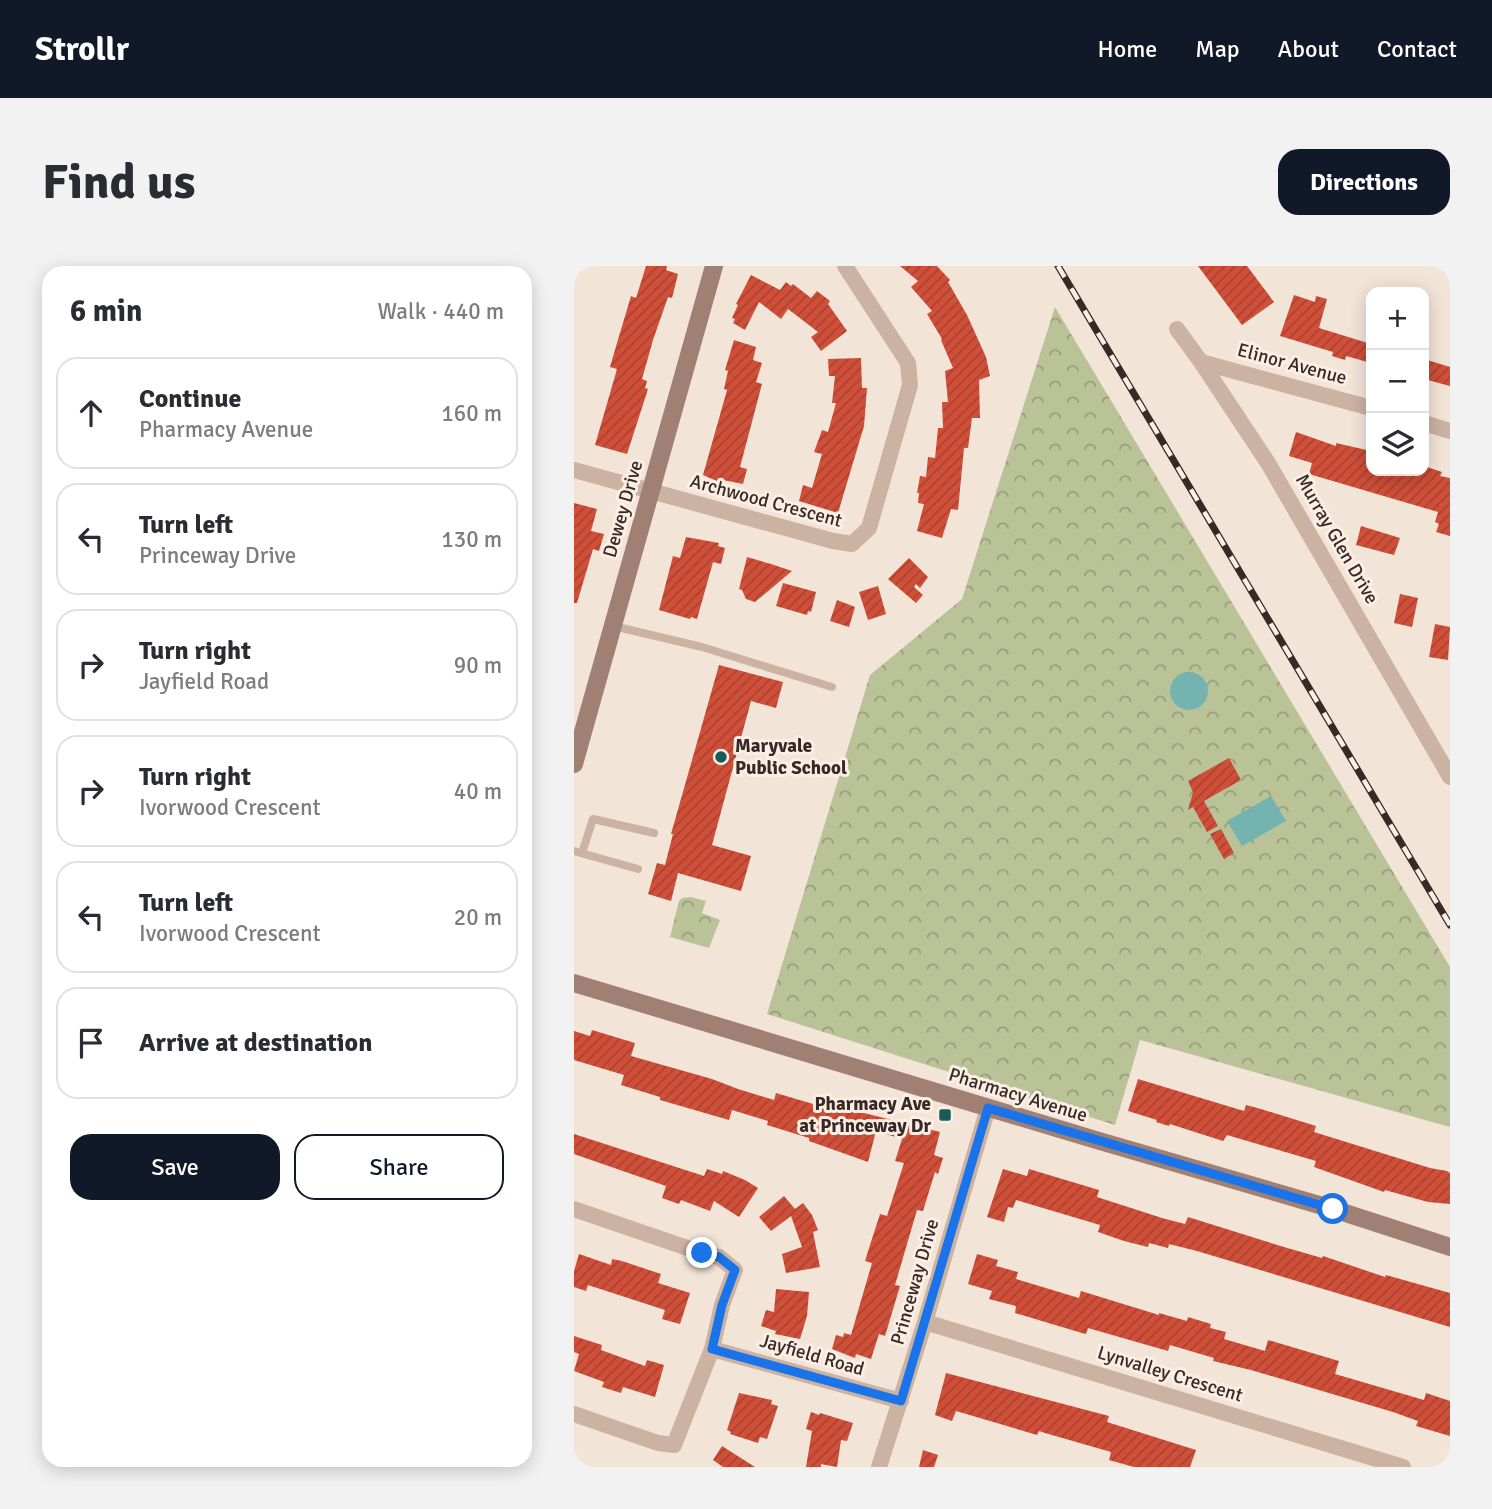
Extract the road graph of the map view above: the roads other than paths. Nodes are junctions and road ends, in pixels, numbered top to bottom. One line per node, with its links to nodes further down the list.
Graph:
1 (714, 266): 9 (street, Dewey Drive)
2 (845, 266): 9 (street, Archwood Crescent)
3 (1177, 329): 4 (street, Murray Glen Drive)
4 (1202, 362): 5 (street, Elinor Avenue); 13 (street, Murray Glen Drive)
5 (1366, 407)
6 (1429, 425): 7 (street)
7 (1450, 431)
8 (574, 470): 9 (street, Archwood Crescent)
9 (649, 491): 10 (street, Dewey Drive)
10 (612, 626): 11 (lane); 12 (street, Dewey Drive)
11 (832, 687)
12 (574, 764)
13 (1448, 772)
14 (654, 833): 15 (lane)
15 (578, 852): 16 (lane)
16 (638, 869)
17 (574, 983): 18 (street, Pharmacy Avenue)
18 (988, 1108): 20 (street, Pharmacy Avenue); 21 (street, Princeway Drive)
19 (574, 1209): 22 (street)
20 (1450, 1247)
21 (925, 1322): 23 (street, Princeway Drive); 26 (street, Lynvalley Crescent)
22 (712, 1349): 23 (street, Jayfield Road); 24 (street)
23 (901, 1401): 25 (street, Princeway Drive)
24 (574, 1414)
25 (879, 1467)
26 (1403, 1467)

